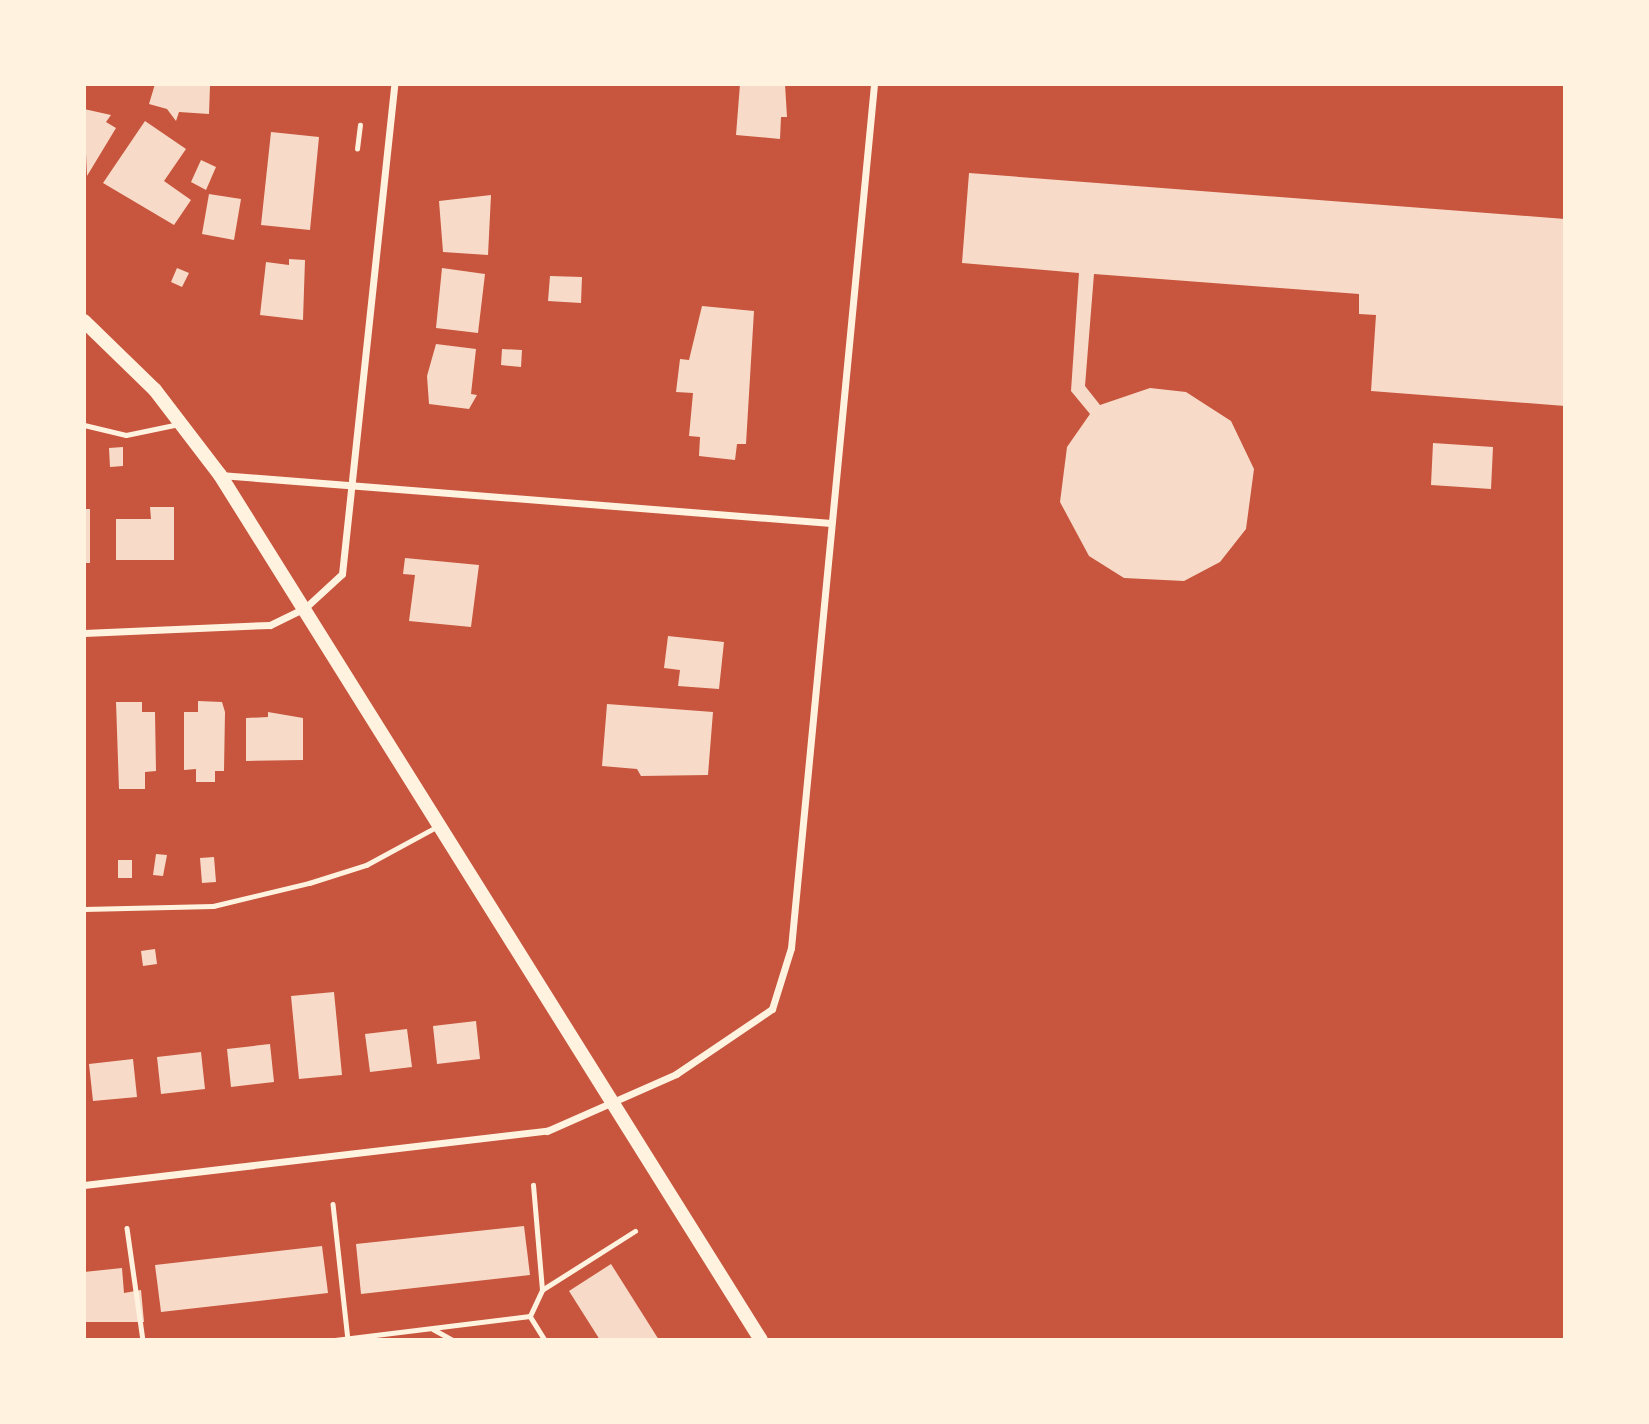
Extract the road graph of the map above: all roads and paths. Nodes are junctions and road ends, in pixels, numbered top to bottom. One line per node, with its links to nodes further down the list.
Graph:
1 (394, 84): 9 (street)
2 (874, 84): 10 (street)
3 (360, 125): 4 (path)
4 (356, 149)
5 (84, 321): 6 (main road)
6 (183, 424): 7 (lane); 8 (main road)
7 (84, 425)
8 (220, 475): 9 (street); 11 (main road)
9 (355, 483): 10 (street); 11 (street)
10 (831, 523): 15 (street)
11 (305, 608): 12 (street); 13 (main road)
12 (84, 633)
13 (439, 825): 14 (lane); 15 (main road)
14 (84, 909)
15 (611, 1105): 16 (street); 31 (main road)
16 (84, 1185)
17 (533, 1185): 21 (path)
18 (333, 1204): 24 (path)
19 (127, 1228): 25 (path)
20 (635, 1231): 21 (path)
21 (542, 1290): 22 (path)
22 (530, 1316): 23 (path); 30 (path)
23 (432, 1328): 24 (path); 29 (path)
24 (348, 1339): 28 (path)
25 (143, 1340)
26 (269, 1340): 27 (path)
27 (299, 1340)
28 (335, 1340)
29 (453, 1340)
30 (545, 1340)
31 (761, 1340)

